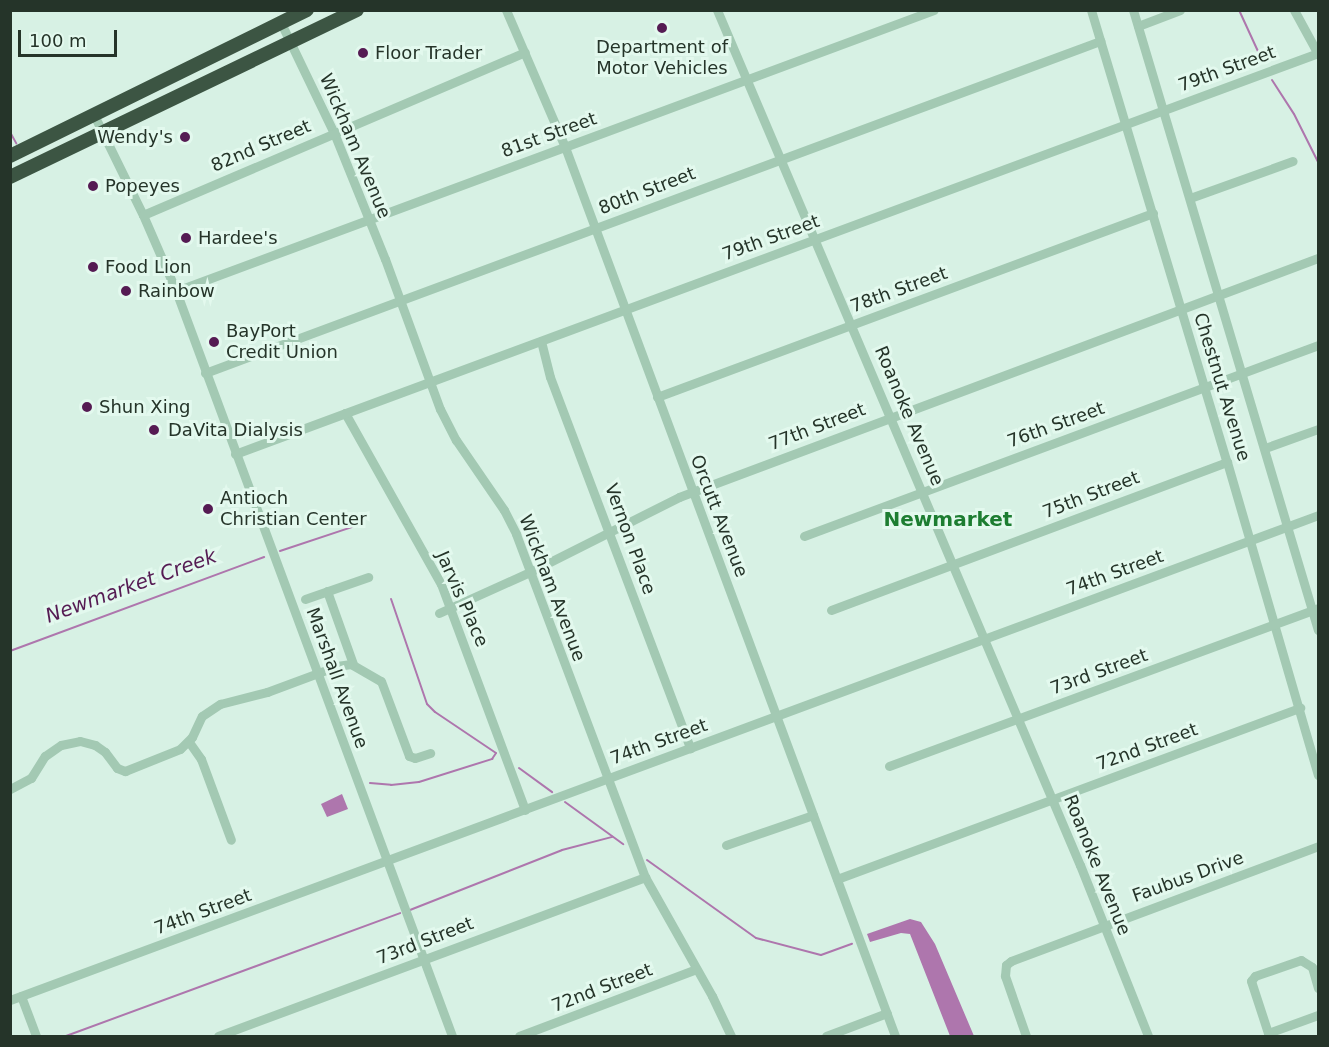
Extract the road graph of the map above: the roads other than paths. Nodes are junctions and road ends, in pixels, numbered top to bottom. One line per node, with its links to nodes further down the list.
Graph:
1 (307, 10): 10 (highway)
2 (357, 10): 13 (highway)
3 (506, 10): 14 (street, Orcutt Avenue)
4 (717, 10): 16 (street, Roanoke Avenue)
5 (934, 10): 16 (street, 81st Street)
6 (1091, 10): 12 (street, Chestnut Avenue)
7 (1133, 10): 11 (street, Chestnut Avenue)
8 (1180, 10): 11 (street)
9 (1294, 10): 15 (street)
10 (281, 23): 13 (street, Wickham Avenue); 18 (highway)
11 (1138, 26): 17 (street, Chestnut Avenue)
12 (1100, 41): 19 (street, Chestnut Avenue); 24 (street, 80th Street)
13 (291, 42): 20 (highway); 21 (street, Wickham Avenue)
14 (525, 52): 21 (street, 82nd Street); 22 (street, Orcutt Avenue)
15 (1318, 54): 17 (street, 79th Street)
16 (747, 80): 22 (street, 81st Street); 24 (street, Roanoke Avenue)
17 (1163, 111): 19 (street, 79th Street); 27 (street, Chestnut Avenue)
18 (94, 115): 20 (street, Marshall Avenue); 23 (highway)
19 (1126, 124): 28 (street, Chestnut Avenue); 32 (street, 79th Street)
20 (104, 132): 26 (highway); 29 (street, Marshall Avenue)
21 (334, 133): 29 (street, 82nd Street); 30 (street, Wickham Avenue)
22 (565, 147): 30 (street, 81st Street); 31 (street, Orcutt Avenue)
23 (10, 156)
24 (782, 158): 31 (street, 80th Street); 32 (street, Roanoke Avenue)
25 (1293, 161): 27 (street)
26 (10, 177)
27 (1190, 198): 35 (street, Chestnut Avenue)
28 (1153, 213): 37 (street, Chestnut Avenue); 39 (street, 78th Street)
29 (143, 215): 34 (street, Marshall Avenue)
30 (370, 219): 34 (street, 81st Street); 36 (street, Wickham Avenue)
31 (595, 228): 36 (street, 80th Street); 38 (street, Orcutt Avenue)
32 (816, 239): 38 (street, 79th Street); 39 (street, Roanoke Avenue)
33 (1318, 258): 35 (street, 77th Street)
34 (176, 291): 42 (street, Marshall Avenue)
35 (1219, 296): 37 (street, 77th Street); 43 (street, Chestnut Avenue)
36 (400, 301): 42 (street, 80th Street); 44 (street, Wickham Avenue)
37 (1182, 309): 45 (street, Chestnut Avenue); 48 (street, 77th Street)
38 (625, 310): 40 (street, 79th Street); 46 (street, Orcutt Avenue)
39 (852, 326): 46 (street, 78th Street); 48 (street, Roanoke Avenue)
40 (541, 341): 44 (street, 79th Street); 57 (street, Vernon Place)
41 (1318, 345): 43 (street, 76th Street)
42 (205, 373): 51 (street, Marshall Avenue)
43 (1243, 373): 45 (street, 76th Street); 50 (street, Chestnut Avenue)
44 (429, 382): 47 (street, 79th Street); 61 (street, Wickham Avenue)
45 (1205, 387): 52 (street, Chestnut Avenue); 54 (street, 76th Street)
46 (657, 397): 53 (street, Orcutt Avenue)
47 (345, 413): 51 (street, 79th Street); 65 (street, Jarvis Place)
48 (891, 417): 53 (street, 77th Street); 54 (street, Roanoke Avenue)
49 (1318, 429): 50 (street)
50 (1265, 448): 56 (street, Chestnut Avenue)
51 (235, 454): 73 (street, Marshall Avenue)
52 (1227, 462): 59 (street, Chestnut Avenue); 60 (street, 75th Street)
53 (692, 492): 57 (street, 77th Street); 75 (street, Orcutt Avenue)
54 (923, 492): 58 (street, 76th Street); 60 (street, Roanoke Avenue)
55 (1318, 515): 56 (street, 74th Street)
56 (1288, 526): 59 (street, 74th Street); 66 (street, Chestnut Avenue)
57 (610, 533): 61 (street, 77th Street); 78 (street, Vernon Place)
58 (804, 536)
59 (1251, 540): 69 (street, Chestnut Avenue); 71 (street, 74th Street)
60 (953, 564): 67 (street, 75th Street); 71 (street, Roanoke Avenue)
61 (530, 572): 65 (street, 77th Street); 82 (street, Wickham Avenue)
62 (368, 577): 63 (street)
63 (327, 591): 64 (street); 72 (street)
64 (305, 599)
65 (451, 608): 68 (street, 77th Street); 85 (street, Jarvis Place)
66 (1316, 609): 69 (street, 73rd Street); 70 (street, Chestnut Avenue)
67 (831, 610)
68 (439, 613)
69 (1275, 624): 74 (street, Chestnut Avenue); 76 (street, 73rd Street)
70 (1318, 630)
71 (985, 639): 75 (street, 74th Street); 76 (street, Roanoke Avenue)
72 (353, 664): 73 (street); 79 (street)
73 (317, 673): 77 (street); 90 (street, Marshall Avenue)
74 (1300, 708): 81 (street, Chestnut Avenue); 84 (street, 72nd Street)
75 (777, 716): 78 (street, 74th Street); 86 (street, Orcutt Avenue)
76 (1018, 719): 80 (street, 73rd Street); 84 (street, Roanoke Avenue)
77 (189, 742): 83 (street); 87 (street)
78 (690, 748): 82 (street, 74th Street)
79 (430, 753)
80 (889, 766)
81 (1318, 775)
82 (607, 779): 85 (street, 74th Street); 91 (street, Wickham Avenue)
83 (10, 789)
84 (1052, 800): 92 (street, 72nd Street); 93 (street, Roanoke Avenue)
85 (525, 810): 90 (street, 74th Street)
86 (813, 815): 88 (street); 92 (street, Orcutt Avenue)
87 (231, 840)
88 (726, 845)
89 (1318, 846): 93 (street, Faubus Drive)
90 (387, 862): 94 (street, Marshall Avenue); 97 (street, 74th Street)
91 (645, 877): 94 (street, 73rd Street); 95 (street, Wickham Avenue)
92 (837, 879): 99 (street, Orcutt Avenue)
93 (1104, 926): 109 (street, Faubus Drive); 110 (street, Roanoke Avenue)
94 (423, 959): 103 (street, 73rd Street); 104 (street, Marshall Avenue)
95 (696, 969): 105 (street, 72nd Street); 106 (street, Wickham Avenue)
96 (1318, 988): 101 (street)
97 (21, 996): 98 (street, 74th Street); 102 (street)
98 (10, 1000)
99 (887, 1013): 107 (street); 108 (street, Orcutt Avenue)
100 (1318, 1015): 101 (street)
101 (1264, 1035)
102 (36, 1036)
103 (218, 1036)
104 (452, 1036)
105 (519, 1036)
106 (731, 1036)
107 (826, 1036)
108 (895, 1036)
109 (1026, 1036)
110 (1148, 1036)

